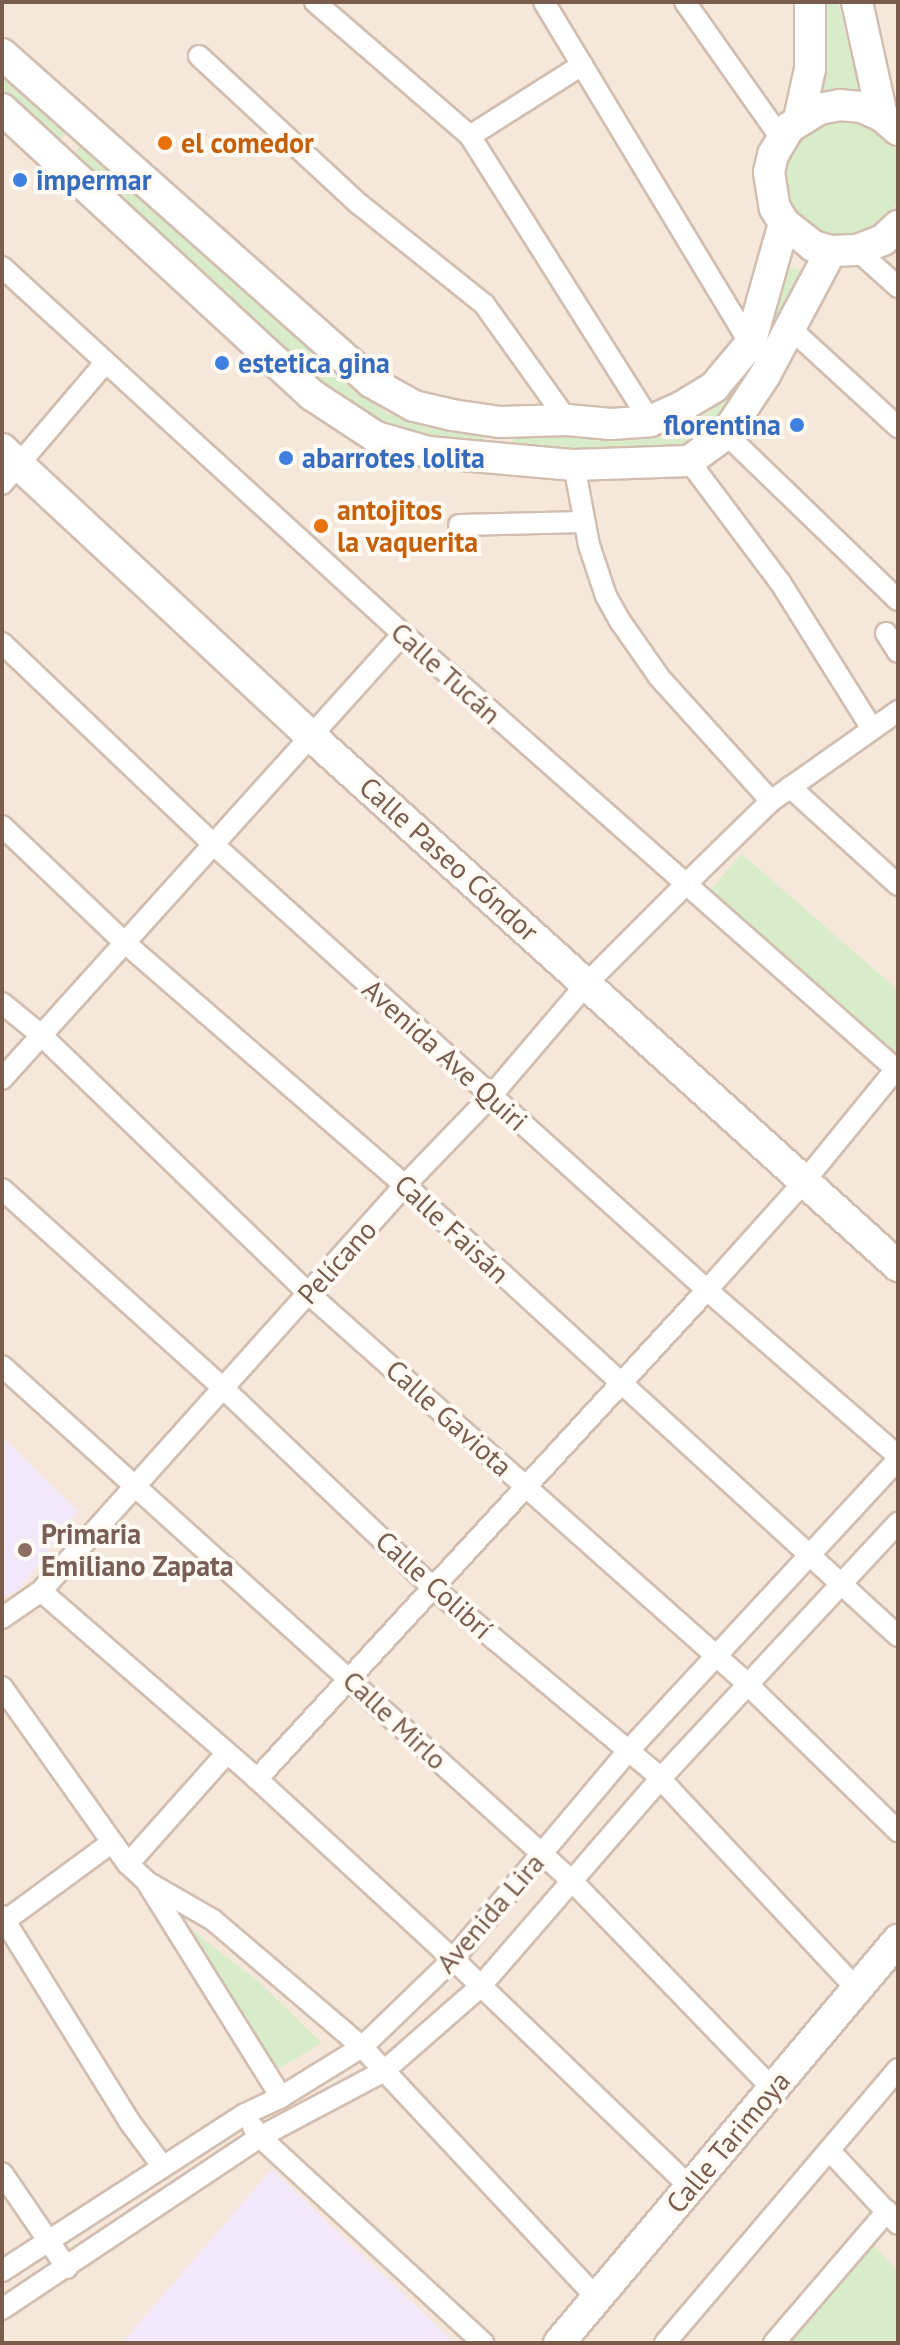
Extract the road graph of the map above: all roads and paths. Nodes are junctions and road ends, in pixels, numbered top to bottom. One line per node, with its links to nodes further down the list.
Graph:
1 (315, 2): 13 (street)
2 (544, 2): 8 (street)
3 (685, 2): 12 (street)
4 (810, 2): 12 (street)
5 (857, 2): 10 (street)
6 (2, 54): 11 (street)
7 (199, 56): 23 (street)
8 (582, 65): 13 (street); 21 (street)
9 (2, 109): 14 (street)
10 (890, 123): 12 (street)
11 (85, 127): 14 (street); 25 (street)
12 (790, 129): 15 (street)
13 (470, 136): 24 (street)
14 (57, 159): 28 (street)
15 (784, 223): 17 (street); 21 (street)
16 (898, 226): 17 (street)
17 (844, 251): 19 (street); 20 (street)
18 (2, 267): 22 (street, Calle Tucán)
19 (898, 287)
20 (790, 328): 26 (street); 27 (street)
21 (750, 344): 24 (street)
22 (105, 363): 31 (street); 36 (street, Calle Tucán)
23 (567, 420): 24 (street); 25 (street)
24 (650, 421)
25 (500, 422): 28 (street)
26 (898, 427)
27 (726, 434): 29 (street); 34 (street)
28 (500, 461): 30 (street)
29 (689, 461): 30 (street); 40 (street)
30 (574, 465): 32 (street)
31 (8, 466): 41 (street, Calle Paseo Cóndor)
32 (584, 522): 33 (street); 43 (street)
33 (459, 525)
34 (898, 600)
35 (886, 633): 38 (street)
36 (403, 634): 41 (street); 46 (street, Calle Tucán)
37 (2, 643): 45 (street, Avenida Ave Quiri)
38 (898, 652)
39 (898, 711): 40 (street, Pelícano)
40 (871, 727): 42 (street, Pelícano)
41 (309, 734): 45 (street); 49 (street, Calle Paseo Cóndor)
42 (790, 787): 43 (street, Pelícano); 47 (street)
43 (771, 801): 46 (street, Pelícano)
44 (2, 826): 48 (street, Calle Faisán)
45 (214, 845): 48 (street); 54 (street, Avenida Ave Quiri)
46 (685, 885): 49 (street, Pelícano); 52 (street, Calle Tucán)
47 (898, 885)
48 (124, 942): 51 (street); 56 (street, Calle Faisán)
49 (588, 982): 54 (street, Pelícano); 55 (street, Calle Paseo Cóndor)
50 (2, 1003): 51 (street, Calle Gaviota)
51 (41, 1035): 53 (street); 60 (street, Calle Gaviota)
52 (897, 1070): 55 (street)
53 (2, 1079)
54 (491, 1096): 56 (street, Pelícano); 59 (street, Avenida Ave Quiri)
55 (803, 1183): 58 (street, Calle Paseo Cóndor); 59 (street)
56 (405, 1185): 60 (street, Pelícano); 62 (street, Calle Faisán)
57 (2, 1189): 63 (street, Calle Colibrí)
58 (898, 1266)
59 (707, 1290): 62 (street); 64 (street, Avenida Ave Quiri)
60 (309, 1294): 63 (street, Pelícano); 66 (street, Calle Gaviota)
61 (2, 1366): 65 (street, Calle Mirlo)
62 (618, 1383): 66 (street); 68 (street, Calle Faisán)
63 (223, 1388): 65 (street, Pelícano); 70 (street, Calle Colibrí)
64 (898, 1458): 68 (street, Avenida Lira)
65 (136, 1487): 71 (street, Pelícano); 75 (street, Calle Mirlo)
66 (527, 1488): 70 (street); 74 (street, Calle Gaviota)
67 (898, 1523): 69 (street, Avenida Lira)
68 (810, 1555): 69 (street, Calle Faisán); 74 (street, Avenida Lira)
69 (842, 1584): 73 (street, Calle Faisán); 76 (street, Avenida Lira)
70 (432, 1587): 75 (street); 78 (street, Calle Colibrí)
71 (41, 1591): 72 (street, Pelícano); 79 (street)
72 (2, 1618)
73 (898, 1636)
74 (714, 1657): 76 (street, Calle Gaviota); 78 (street, Avenida Lira)
75 (349, 1677): 80 (street); 84 (street, Calle Mirlo)
76 (748, 1685): 81 (street, Avenida Lira); 82 (street, Calle Gaviota)
77 (2, 1687): 83 (street)
78 (629, 1750): 81 (street, Calle Colibrí); 84 (street, Avenida Lira)
79 (227, 1753): 80 (street); 85 (street)
80 (257, 1779): 90 (street)
81 (660, 1779): 86 (street, Avenida Lira); 92 (street, Calle Colibrí)
82 (898, 1831)
83 (111, 1843): 85 (street); 88 (street)
84 (541, 1856): 86 (street, Calle Mirlo); 90 (street, Avenida Lira)
85 (128, 1864): 87 (street)
86 (572, 1881): 91 (street, Avenida Lira); 96 (street, Calle Mirlo)
87 (147, 1882): 93 (street); 97 (street)
88 (3, 1920): 101 (street)
89 (898, 1940): 92 (street, Calle Tarimoya)
90 (453, 1959): 91 (street); 93 (street, Avenida Lira)
91 (480, 1987): 95 (street, Avenida Lira); 103 (street)
92 (857, 1989): 96 (street, Calle Tarimoya)
93 (362, 2047): 95 (street); 97 (street, Avenida Lira)
94 (898, 2069): 100 (street)
95 (384, 2071): 99 (street, Avenida Lira); 108 (street)
96 (773, 2089): 103 (street, Calle Tarimoya)
97 (281, 2097): 98 (street, Avenida Lira)
98 (245, 2114): 99 (street); 101 (street, Avenida Lira)
99 (260, 2137): 106 (street, Avenida Lira); 110 (street)
100 (829, 2150): 104 (street); 112 (street)
101 (163, 2167): 105 (street, Avenida Lira)
102 (2, 2173): 105 (street)
103 (690, 2187): 108 (street, Calle Tarimoya)
104 (892, 2217): 113 (street)
105 (49, 2241): 106 (street); 107 (street, Avenida Lira)
106 (67, 2268): 109 (street, Avenida Lira)
107 (2, 2271)
108 (597, 2298): 111 (street, Calle Tarimoya)
109 (2, 2309)
110 (483, 2343)
111 (559, 2343)
112 (665, 2343)
113 (774, 2343)

